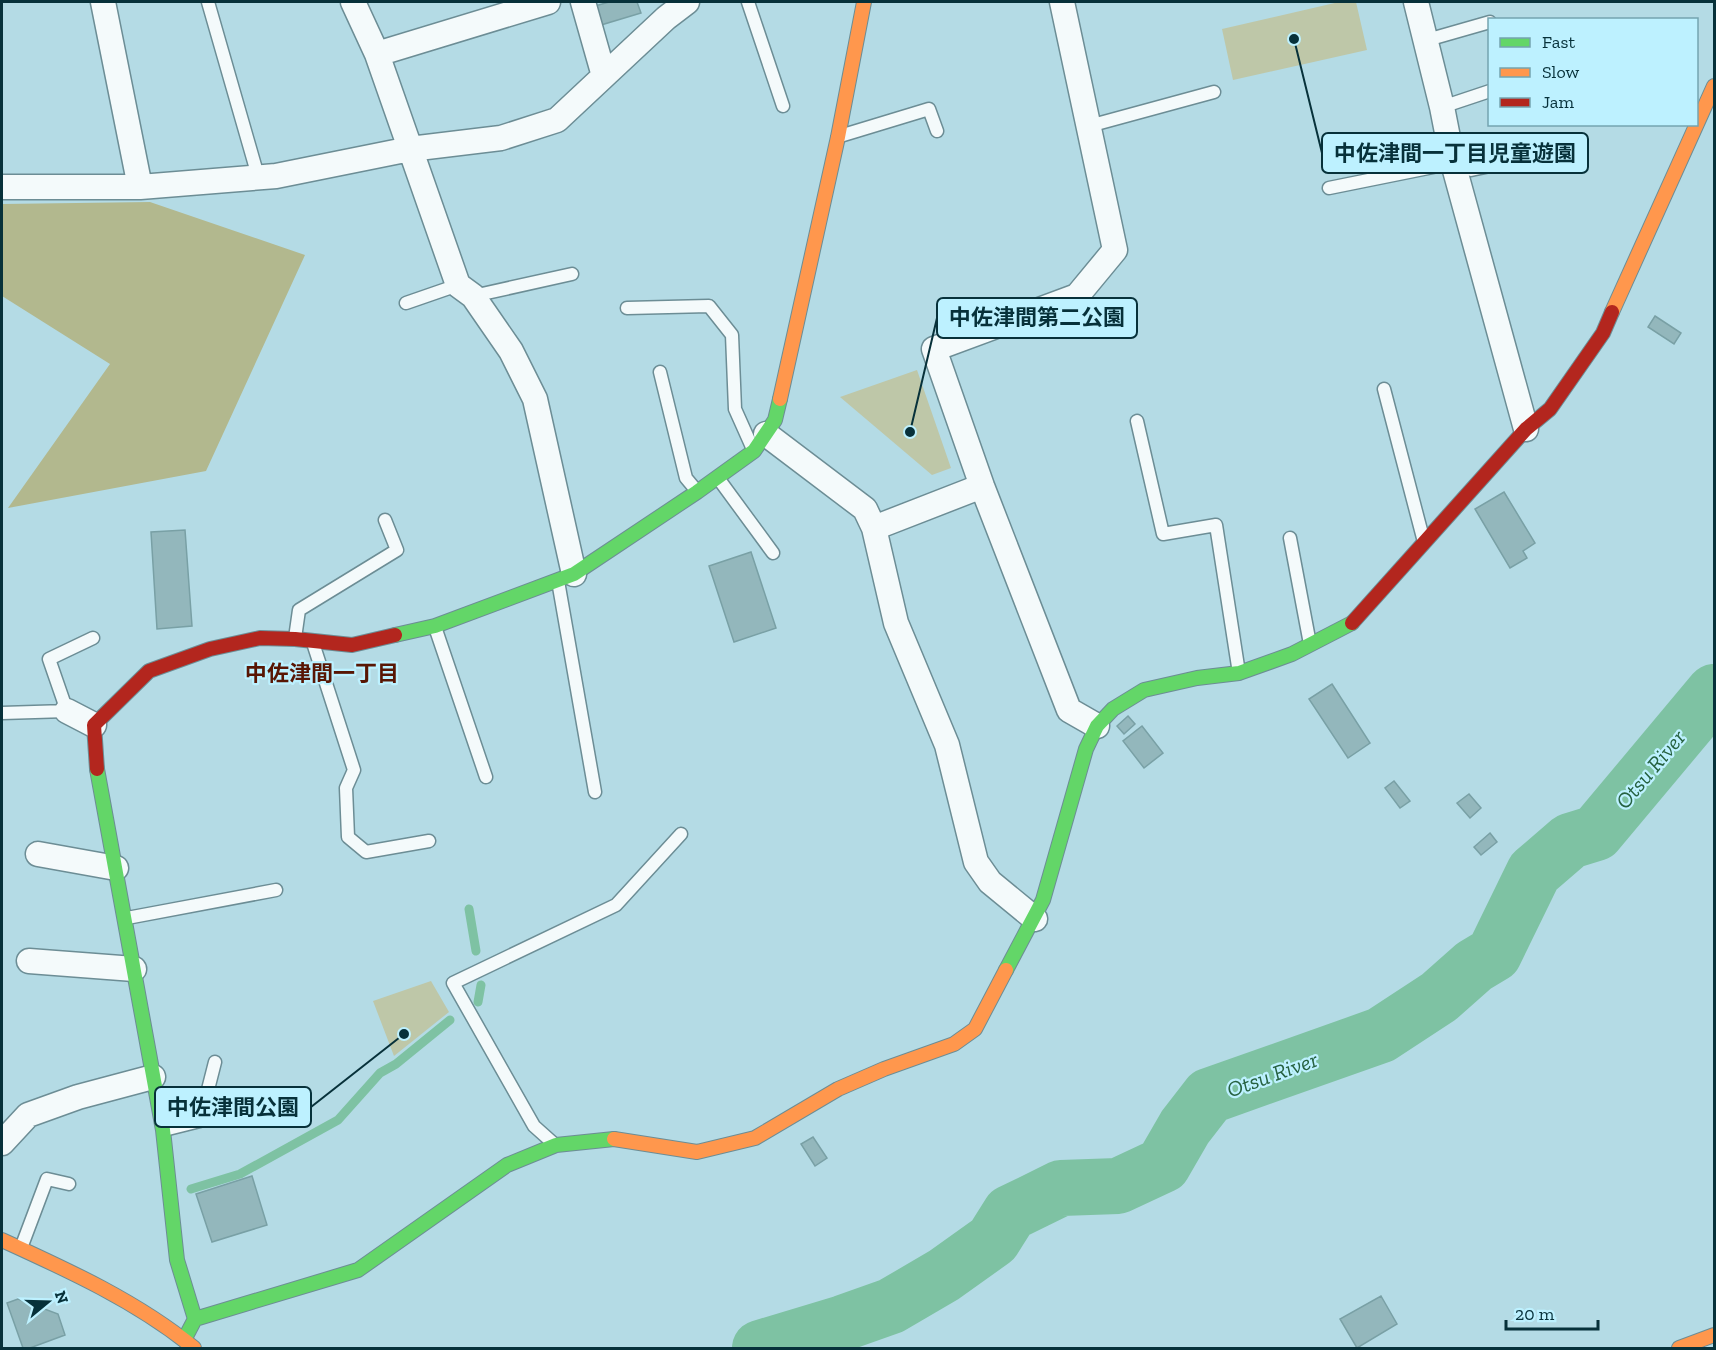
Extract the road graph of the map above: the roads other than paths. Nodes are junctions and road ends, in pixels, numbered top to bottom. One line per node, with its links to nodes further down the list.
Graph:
1 (103, 2): 30 (street)
2 (208, 2): 28 (lane)
3 (353, 2): 13 (street)
4 (548, 2): 13 (street)
5 (583, 2): 14 (street)
6 (687, 2): 14 (street)
7 (748, 2): 18 (lane)
8 (864, 2): 24 (street)
9 (1062, 2): 21 (street)
10 (1416, 2): 12 (street)
11 (1488, 23): 12 (lane)
12 (1427, 40): 19 (street)
13 (376, 54): 25 (street)
14 (604, 76): 25 (street)
15 (1714, 86): 20 (street)
16 (1214, 92): 21 (lane)
17 (1488, 92): 19 (lane)
18 (783, 106)
19 (1442, 107): 27 (street)
20 (1698, 122)
21 (1089, 126): 42 (street)
22 (1696, 126): 39 (street)
23 (937, 131): 24 (lane)
24 (838, 137): 40 (street)
25 (410, 149): 28 (street); 33 (street)
26 (1520, 160): 27 (lane)
27 (1453, 163): 31 (lane); 39 (street)
28 (258, 176): 30 (street)
29 (2, 187): 30 (street)
30 (140, 187)
31 (1329, 188)
32 (572, 274): 33 (lane)
33 (466, 291): 34 (lane); 49 (street)
34 (406, 303)
35 (627, 308): 40 (lane)
36 (660, 372): 43 (lane)
37 (1384, 389): 47 (lane)
38 (1137, 421): 55 (lane)
39 (1526, 429): 47 (street)
40 (760, 442): 41 (street); 45 (street)
41 (717, 477): 43 (street); 48 (lane)
42 (982, 486): 45 (street); 59 (street)
43 (697, 492): 49 (street)
44 (385, 520): 52 (lane)
45 (874, 528): 68 (street)
46 (1290, 538): 54 (lane)
47 (1424, 542): 54 (street)
48 (773, 553)
49 (566, 577): 50 (street); 61 (lane)
50 (435, 626): 53 (street); 60 (lane)
51 (93, 638): 56 (lane)
52 (295, 639): 53 (street); 58 (street)
53 (313, 641): 63 (lane)
54 (1311, 645): 55 (street)
55 (1239, 673): 59 (street)
56 (66, 711): 57 (lane); 58 (street)
57 (2, 713)
58 (94, 725): 65 (street)
59 (1097, 726): 68 (street)
60 (486, 777)
61 (595, 792)
62 (681, 834): 75 (lane)
63 (429, 841)
64 (38, 854): 65 (street)
65 (116, 868): 67 (street)
66 (276, 890): 67 (lane)
67 (125, 918): 70 (street)
68 (1035, 919): 75 (street)
69 (29, 961): 70 (street)
70 (134, 969): 72 (street)
71 (215, 1062): 73 (lane)
72 (153, 1077): 73 (street); 74 (street)
73 (163, 1130): 79 (street)
74 (2, 1143)
75 (556, 1145): 79 (street)
76 (69, 1184): 78 (lane)
77 (2, 1240): 78 (street)
78 (20, 1249): 81 (street)
79 (195, 1319): 81 (street)
80 (1714, 1335): 82 (street)
81 (189, 1344)
82 (1679, 1348)

